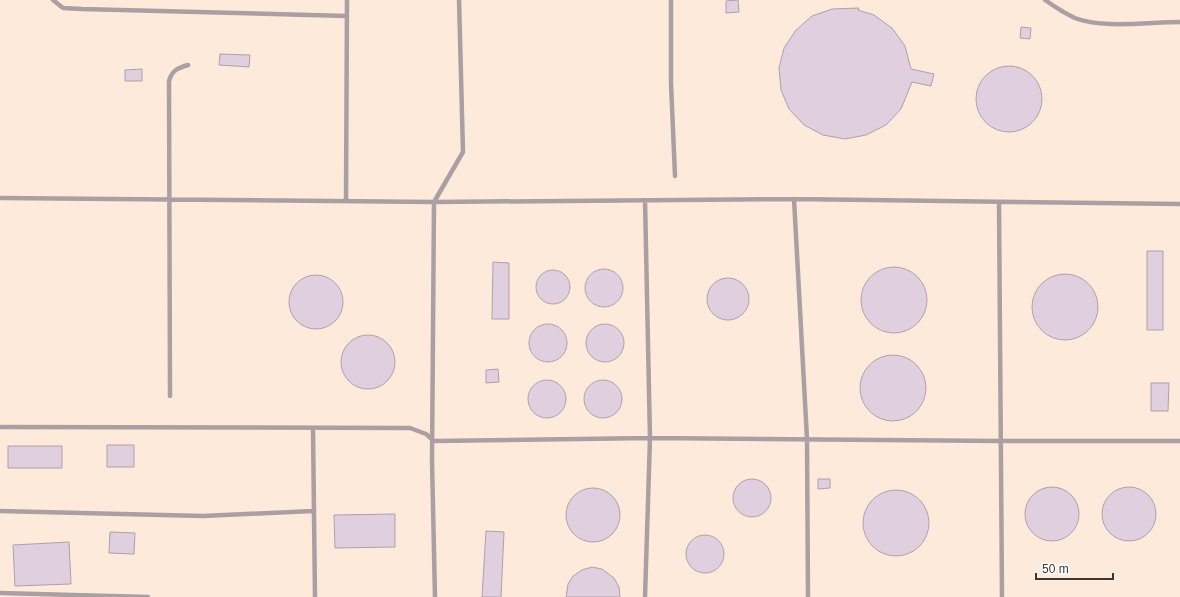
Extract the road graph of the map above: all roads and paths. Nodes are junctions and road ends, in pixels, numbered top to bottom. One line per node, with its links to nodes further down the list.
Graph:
1 (53, 0): 6 (lane)
2 (347, 0): 6 (lane)
3 (459, 0): 15 (lane)
4 (671, 0): 9 (lane)
5 (1045, 0): 7 (lane)
6 (346, 16): 13 (lane)
7 (1180, 22)
8 (188, 65): 12 (lane)
9 (675, 176)
10 (0, 198): 12 (lane)
11 (794, 199): 14 (lane); 16 (lane); 22 (lane)
12 (169, 200): 13 (lane); 18 (lane)
13 (346, 200): 15 (lane)
14 (645, 200): 15 (lane); 21 (lane)
15 (434, 202): 23 (lane)
16 (999, 203): 17 (lane); 24 (lane)
17 (1180, 204)
18 (170, 396)
19 (0, 427): 20 (lane)
20 (313, 429): 23 (lane); 27 (lane)
21 (650, 438): 22 (lane); 23 (lane); 32 (lane)
22 (807, 439): 24 (lane); 33 (lane)
23 (434, 441): 31 (lane)
24 (1001, 441): 25 (lane); 34 (lane)
25 (1180, 441)
26 (0, 511): 27 (lane)
27 (313, 511): 30 (lane)
28 (0, 593): 29 (lane)
29 (148, 597)
30 (315, 597)
31 (435, 597)
32 (645, 597)
33 (808, 597)
34 (1002, 597)

